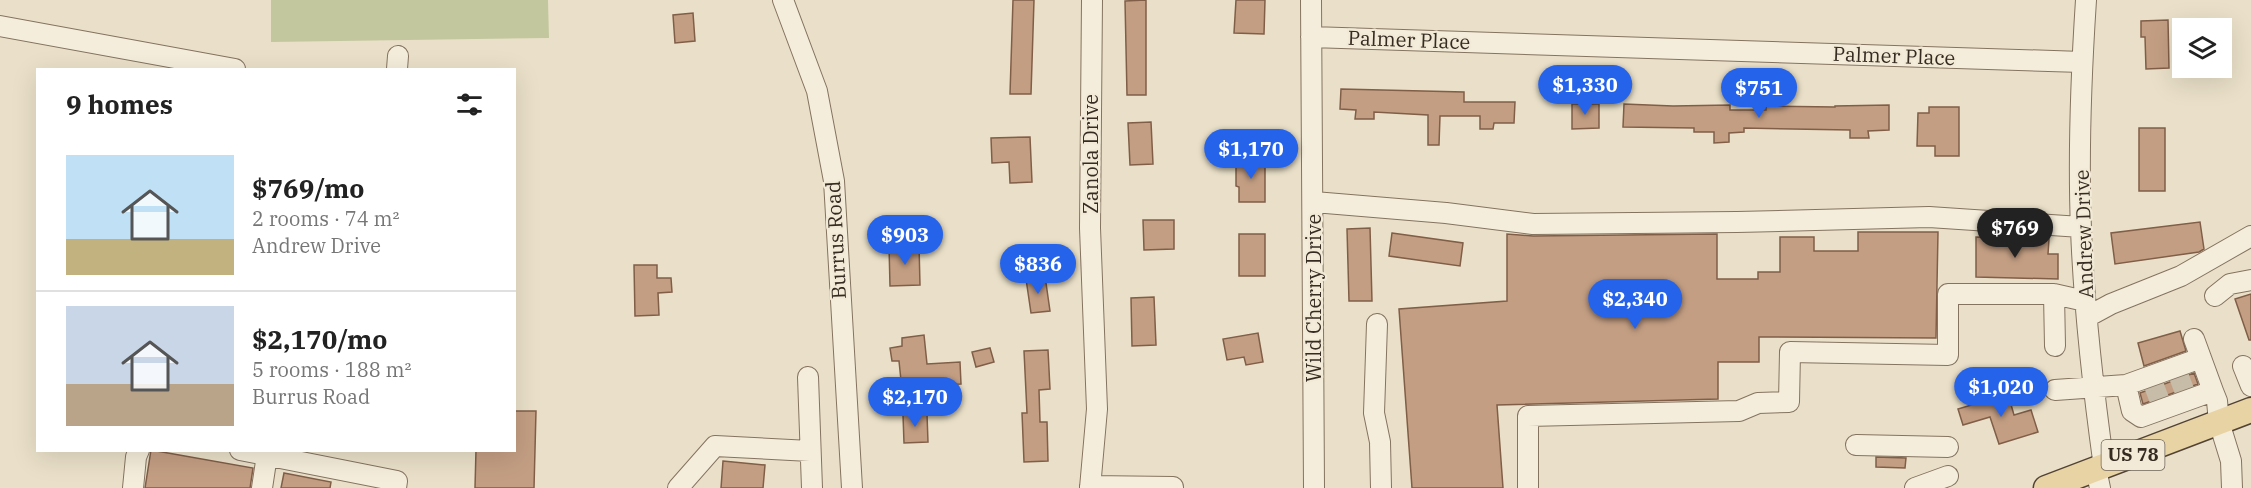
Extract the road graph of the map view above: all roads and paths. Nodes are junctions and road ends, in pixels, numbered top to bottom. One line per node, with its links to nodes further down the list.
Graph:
1 (783, 0): 43 (street, Burrus Road)
2 (1092, 0): 36 (street, Zanola Drive)
3 (1311, 0): 6 (street, Wild Cherry Drive)
4 (2085, 0): 7 (street, Andrew Drive)
5 (0, 26): 8 (street)
6 (1311, 37): 7 (street, Palmer Place); 9 (street, Wild Cherry Drive)
7 (2082, 62): 10 (street, Andrew Drive)
8 (230, 68)
9 (1314, 202): 10 (street); 44 (street, Wild Cherry Drive)
10 (2081, 227): 15 (street, Andrew Drive)
11 (2251, 236): 15 (street)
12 (2251, 280): 14 (street)
13 (2054, 294): 15 (street); 18 (street); 46 (street)
14 (2215, 296)
15 (2086, 309): 23 (street, Andrew Drive)
16 (1377, 324): 45 (street)
17 (2194, 339): 19 (street)
18 (2055, 346)
19 (2201, 358): 22 (street); 26 (street)
20 (2243, 366): 24 (street)
21 (808, 377): 31 (street)
22 (2126, 385): 23 (street); 26 (street)
23 (2094, 386): 25 (street); 35 (street, Andrew Drive)
24 (2251, 386)
25 (2055, 390)
26 (2213, 391): 28 (street)
27 (2251, 410): 28 (main road, US 78)
28 (2219, 422): 35 (main road, US 78); 48 (street)
29 (1856, 444): 30 (street)
30 (1948, 447)
31 (810, 451): 41 (street); 42 (street)
32 (138, 452): 38 (street)
33 (251, 452): 34 (street)
34 (267, 455): 39 (street); 40 (street)
35 (2100, 475): 47 (main road, US 78)
36 (1090, 487): 37 (street)
37 (1173, 487)
38 (133, 488)
39 (262, 488)
40 (396, 488)
41 (678, 488)
42 (812, 488)
43 (852, 488)
44 (1314, 488)
45 (1381, 488)
46 (1528, 488)
47 (2046, 488)
48 (2232, 488)

